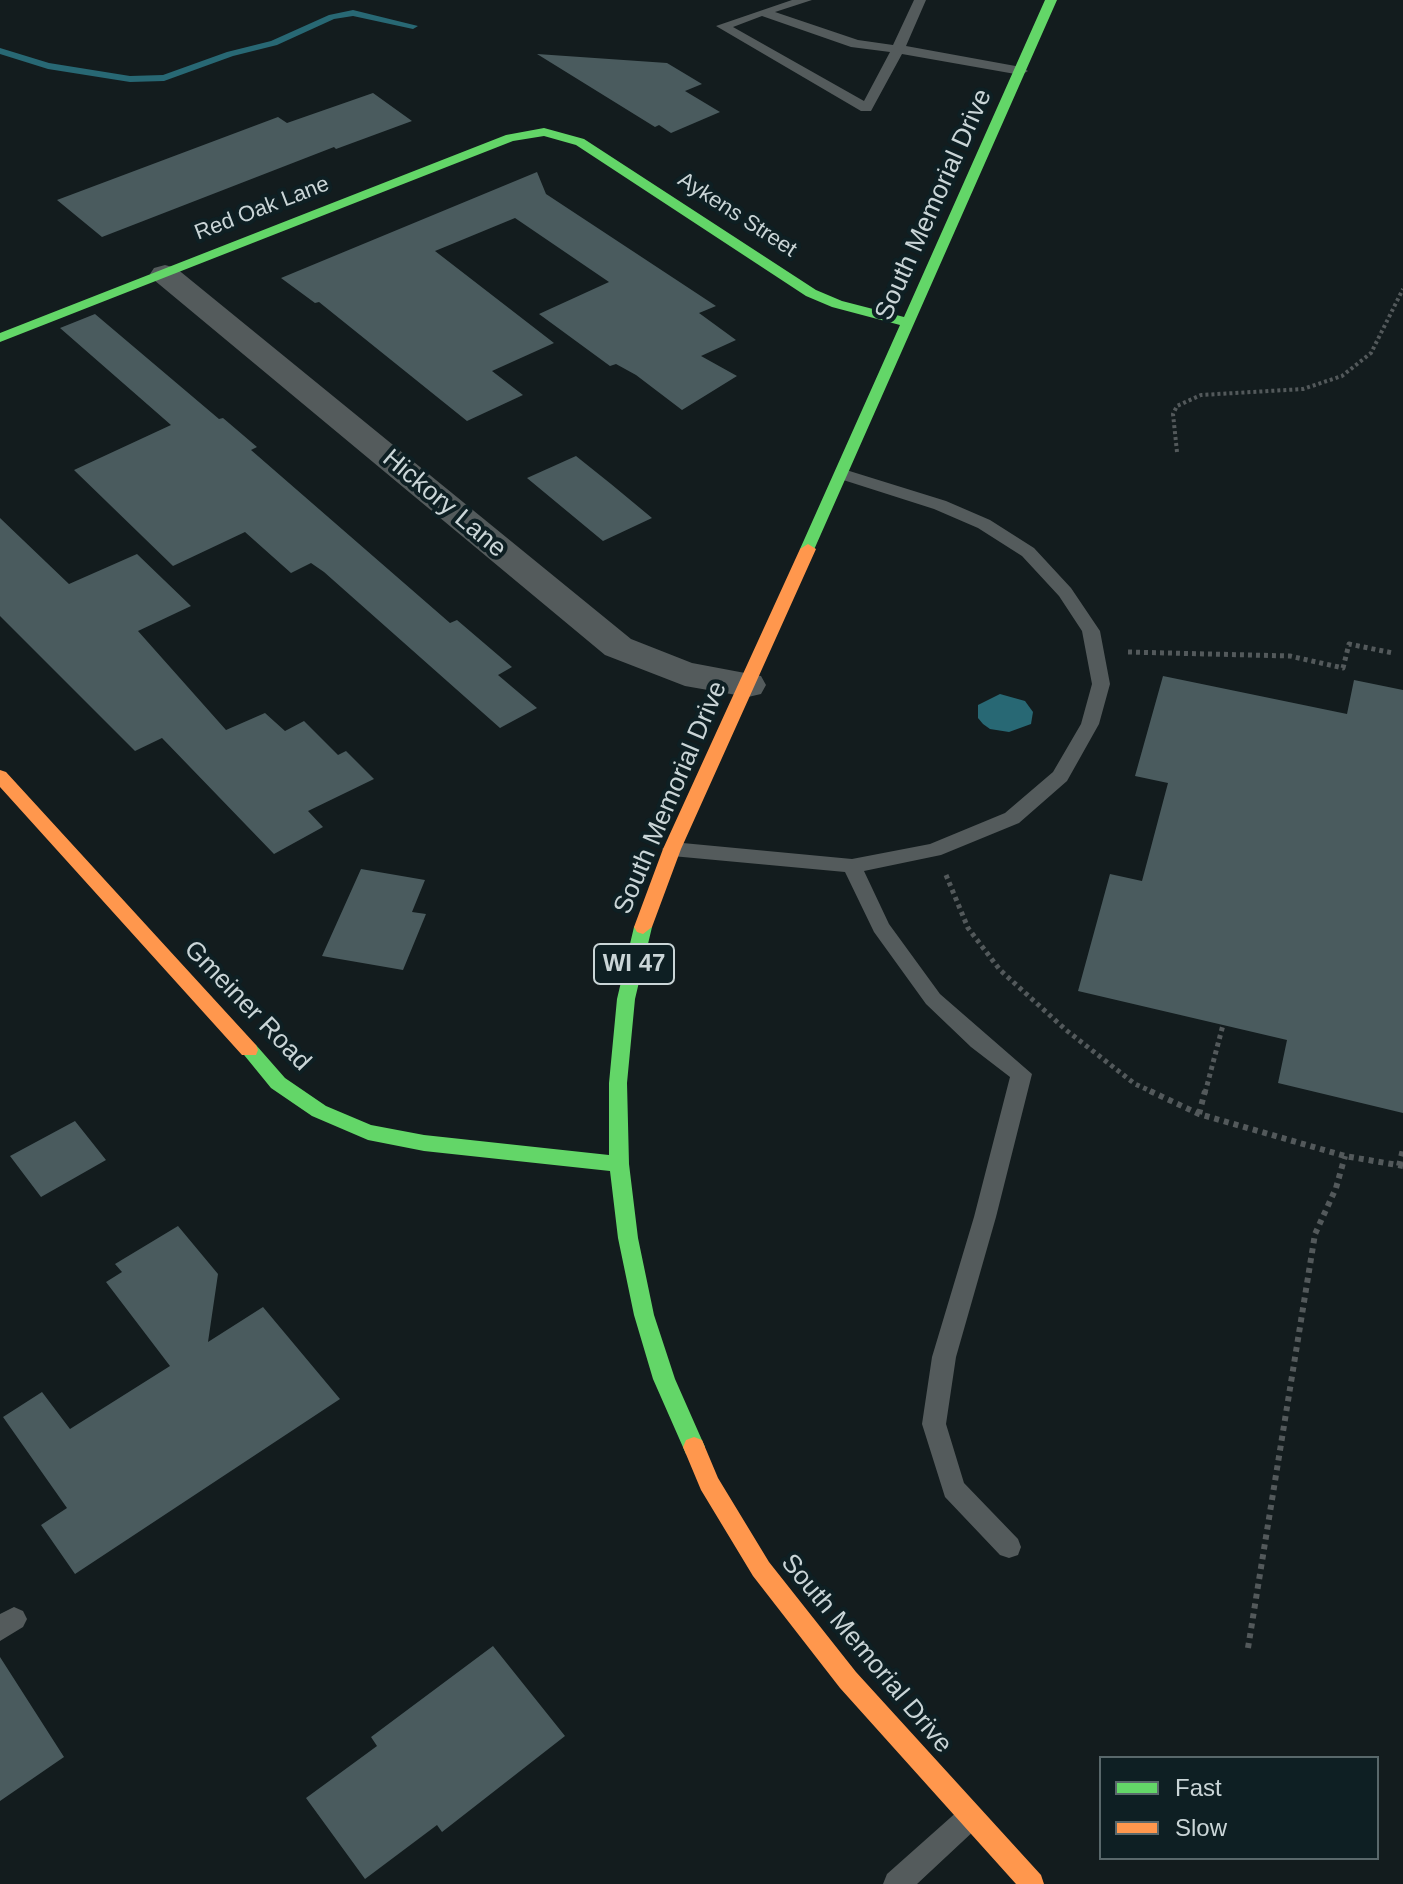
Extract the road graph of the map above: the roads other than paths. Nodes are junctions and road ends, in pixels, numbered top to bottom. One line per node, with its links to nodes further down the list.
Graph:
1 (806, 0): 4 (lane)
2 (920, 0): 5 (lane)
3 (1051, 0): 6 (main road, South Memorial Drive / WI 47)
4 (762, 12): 5 (lane); 5 (lane)
5 (898, 49): 6 (lane)
6 (1021, 71): 9 (main road, South Memorial Drive / WI 47)
7 (544, 132): 8 (main road, Red Oak Lane); 9 (main road, Aykens Street)
8 (165, 274): 10 (main road, Red Oak Lane); 12 (street, Hickory Lane)
9 (910, 323): 11 (main road, South Memorial Drive / WI 47)
10 (0, 338)
11 (843, 474): 12 (main road, South Memorial Drive / WI 47); 15 (lane)
12 (748, 685): 14 (main road, South Memorial Drive / WI 47)
13 (0, 776): 16 (main road, Gmeiner Road)
14 (672, 849): 15 (lane); 16 (main road, South Memorial Drive / WI 47)
15 (852, 866): 17 (lane)
16 (619, 1164): 18 (main road, South Memorial Drive / WI 47)
17 (1009, 1547)
18 (971, 1817): 19 (lane); 20 (main road, South Memorial Drive / WI 47)
19 (897, 1884)
20 (1032, 1884)

